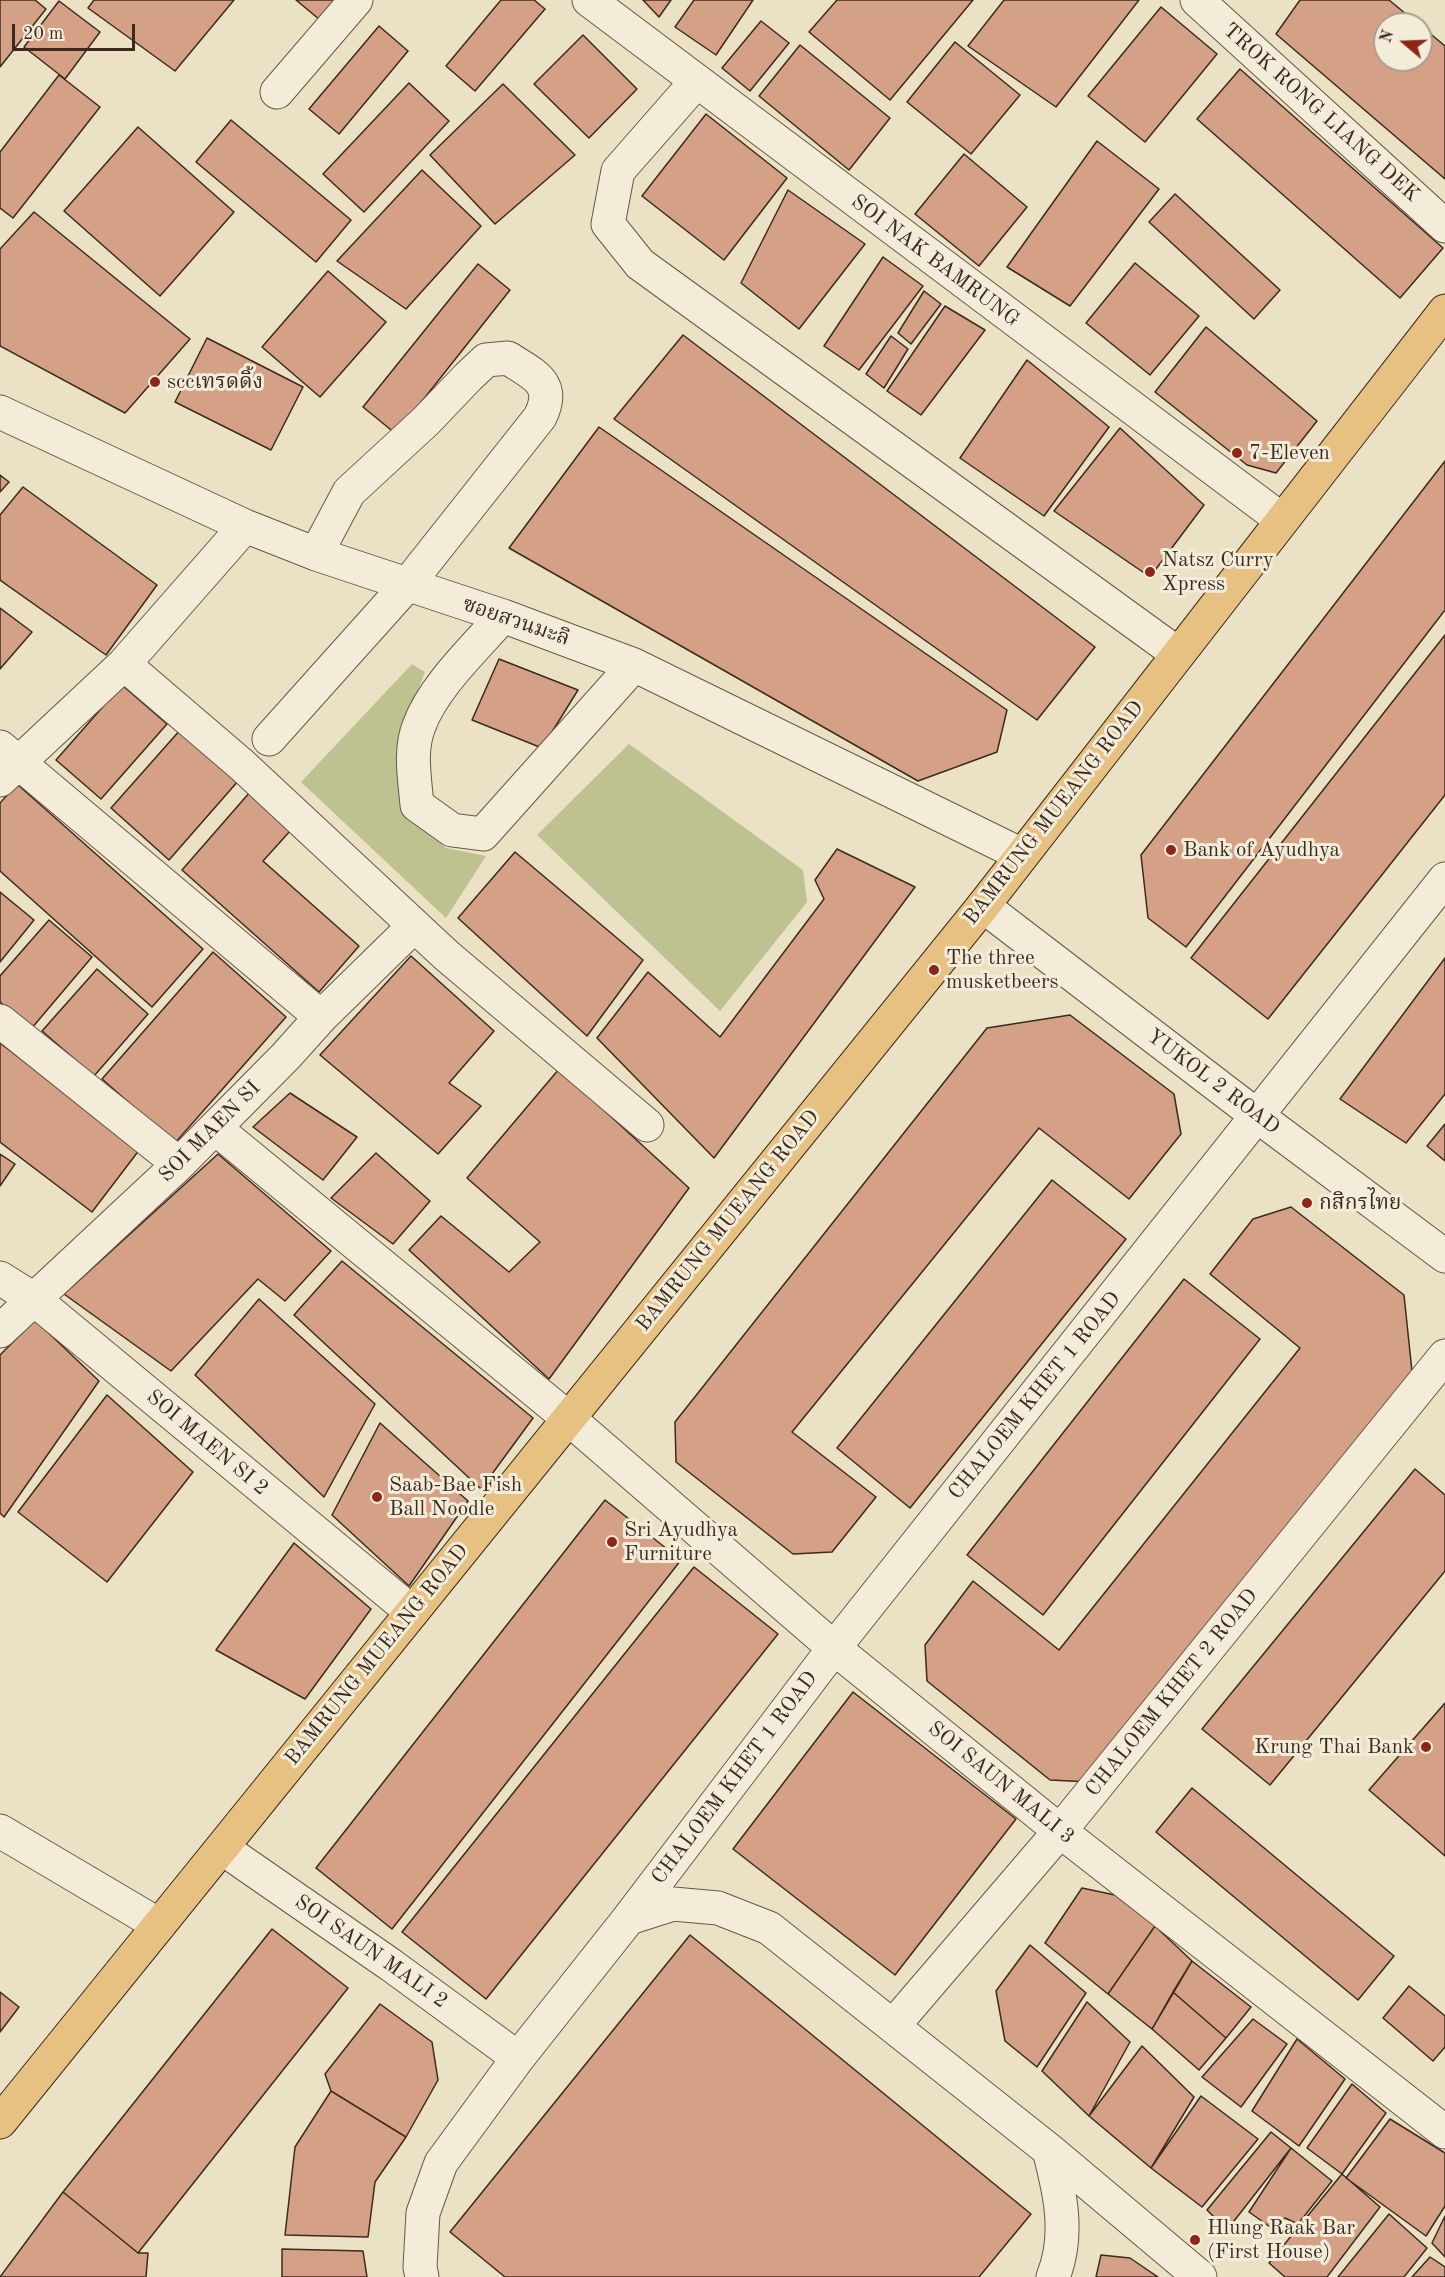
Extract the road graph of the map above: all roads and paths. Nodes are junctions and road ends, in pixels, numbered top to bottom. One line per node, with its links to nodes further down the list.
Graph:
1 (356, 0): 5 (street)
2 (589, 0): 4 (street, SOI NAK BAMRUNG)
3 (1197, 0): 6 (street, TROK RONG LIANG DEK)
4 (696, 82): 9 (street, SOI NAK BAMRUNG); 14 (street)
5 (278, 92)
6 (1445, 226)
7 (1445, 311): 9 (main road, BAMRUNG MUEANG ROAD)
8 (0, 411): 10 (street, ซอยสวนมะลิ)
9 (1282, 520): 14 (main road, BAMRUNG MUEANG ROAD)
10 (245, 526): 11 (street, ซอยสวนมะลิ); 15 (street)
11 (316, 554): 12 (street, ซอยสวนมะลิ); 12 (street)
12 (407, 585): 13 (street, ซอยสวนมะลิ); 17 (street)
13 (502, 616): 16 (street, ซอยสวนมะลิ); 16 (street)
14 (1178, 654): 19 (main road, BAMRUNG MUEANG ROAD)
15 (124, 664): 18 (street); 22 (street)
16 (634, 665): 19 (street, ซอยสวนมะลิ)
17 (269, 739)
18 (6, 763): 23 (street)
19 (1022, 855): 21 (main road, BAMRUNG MUEANG ROAD)
20 (1445, 879): 25 (street, CHALOEM KHET 1 ROAD)
21 (982, 906): 25 (street, YUKOL 2 ROAD); 34 (main road, BAMRUNG MUEANG ROAD)
22 (414, 926): 23 (street, SOI MAEN SI); 26 (street)
23 (321, 1017): 27 (street, SOI MAEN SI)
24 (0, 1021): 28 (street)
25 (1256, 1115): 29 (street, YUKOL 2 ROAD); 36 (street, CHALOEM KHET 1 ROAD)
26 (647, 1125)
27 (215, 1128): 28 (street, SOI MAEN SI); 34 (street, SOI SAUN MALI 3)
28 (179, 1164): 31 (street, SOI MAEN SI)
29 (1445, 1256)
30 (0, 1278): 31 (street, SOI MAEN SI 2)
31 (34, 1300): 32 (street, SOI MAEN SI); 35 (street, SOI MAEN SI 2)
32 (0, 1331)
33 (1445, 1356): 38 (street, CHALOEM KHET 2 ROAD)
34 (568, 1418): 35 (main road, BAMRUNG MUEANG ROAD); 36 (street, SOI SAUN MALI 3)
35 (412, 1612): 39 (main road, BAMRUNG MUEANG ROAD)
36 (834, 1648): 38 (street, SOI SAUN MALI 3); 40 (street, CHALOEM KHET 1 ROAD)
37 (0, 1831): 41 (street)
38 (1060, 1831): 42 (street, CHALOEM KHET 2 ROAD); 45 (street, SOI SAUN MALI 3)
39 (222, 1848): 41 (main road, BAMRUNG MUEANG ROAD); 43 (street, SOI SAUN MALI 2)
40 (629, 1918): 42 (street, CHALOEM KHET 1 ROAD); 43 (street, CHALOEM KHET 1 ROAD)
41 (159, 1925): 44 (main road, BAMRUNG MUEANG ROAD)
42 (894, 2026): 46 (street, CHALOEM KHET 1 ROAD)
43 (518, 2058): 47 (street, CHALOEM KHET 1 ROAD)
44 (0, 2122)
45 (1445, 2132)
46 (1049, 2150): 48 (street); 49 (street, CHALOEM KHET 1 ROAD)
47 (422, 2277)
48 (1053, 2277)
49 (1200, 2277)

